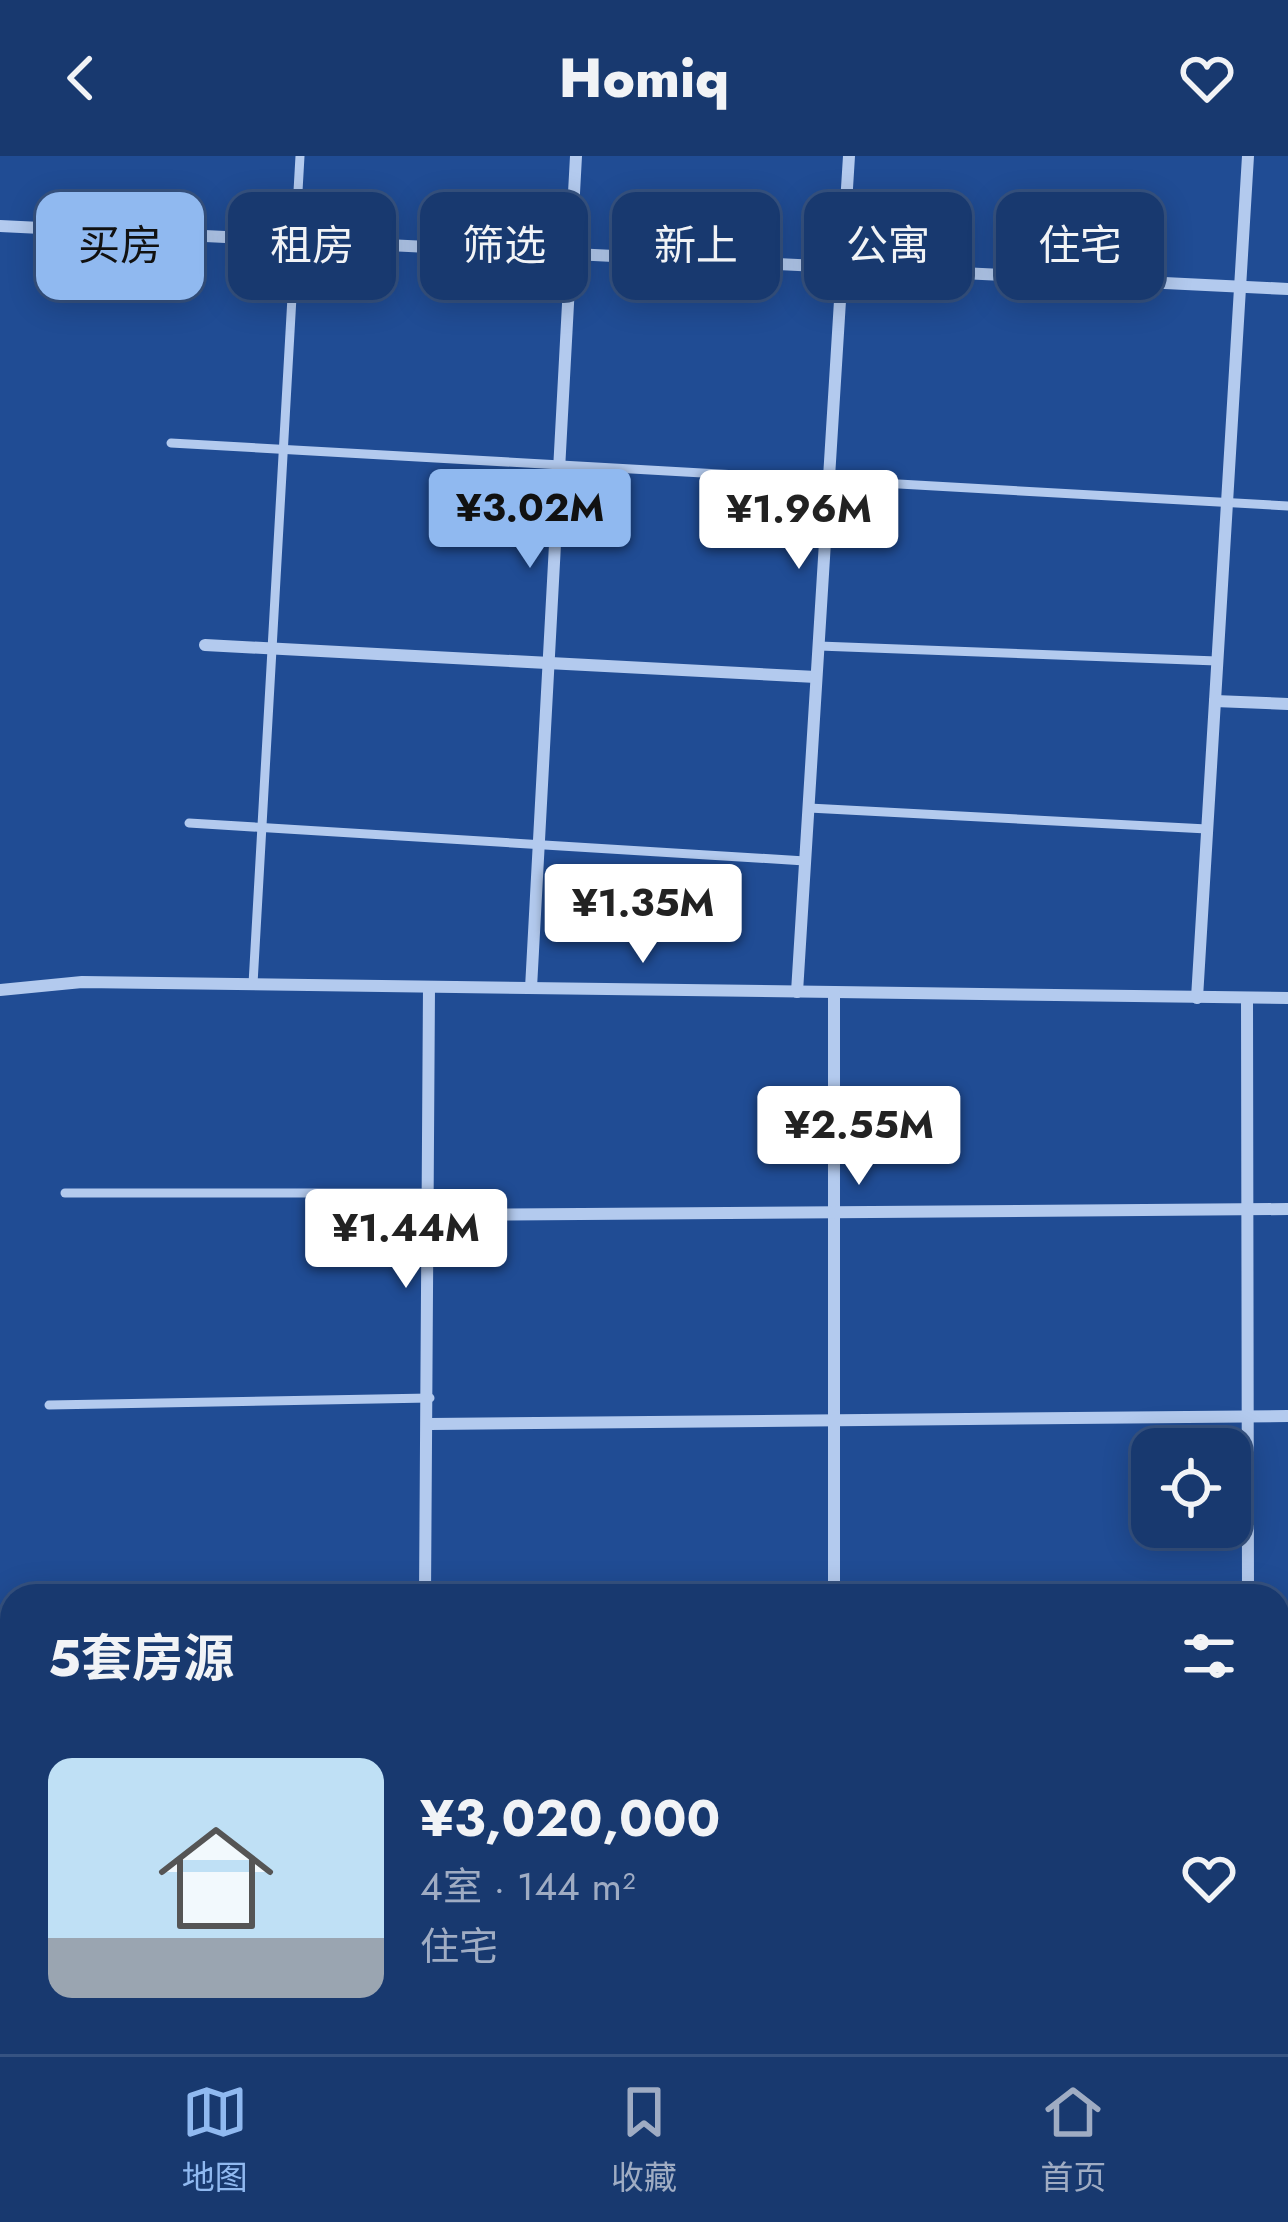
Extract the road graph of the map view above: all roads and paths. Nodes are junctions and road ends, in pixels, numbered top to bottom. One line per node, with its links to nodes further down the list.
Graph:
1 (300, 156): 5 (lane)
2 (577, 156): 6 (street)
3 (849, 156): 7 (street)
4 (1248, 156): 13 (street)
5 (298, 192)
6 (575, 192)
7 (847, 192)
8 (0, 226): 9 (street)
9 (228, 235)
10 (588, 253): 11 (street)
11 (804, 264)
12 (972, 273): 13 (street)
13 (1240, 286): 14 (street); 22 (street)
14 (1288, 289)
15 (292, 300): 19 (lane)
16 (569, 300): 20 (street)
17 (840, 300): 21 (street)
18 (171, 443): 19 (lane)
19 (284, 450): 20 (lane); 26 (lane)
20 (560, 465): 21 (lane); 28 (street)
21 (829, 480): 22 (lane); 25 (street)
22 (1227, 503): 23 (lane); 27 (street)
23 (1288, 506)
24 (205, 645): 26 (street)
25 (819, 646): 27 (lane); 29 (street)
26 (272, 648): 28 (street); 34 (lane)
27 (1217, 661): 30 (street)
28 (549, 663): 29 (street); 36 (street)
29 (816, 677): 32 (street)
30 (1215, 700): 31 (street); 35 (street)
31 (1288, 704)
32 (808, 808): 35 (lane); 37 (street)
33 (189, 823): 34 (lane)
34 (262, 828): 36 (lane); 38 (lane)
35 (1207, 829): 44 (street)
36 (539, 844): 37 (lane); 40 (street)
37 (805, 861): 42 (street)
38 (253, 984): 39 (street); 41 (street)
39 (429, 987): 40 (street); 47 (street)
40 (531, 988): 42 (street)
41 (0, 990)
42 (797, 992): 43 (street)
43 (834, 992): 44 (street); 51 (street)
44 (1197, 998): 45 (street)
45 (1246, 998): 46 (street); 49 (street)
46 (1288, 998)
47 (430, 1192): 48 (lane); 52 (street)
48 (65, 1193)
49 (1247, 1209): 50 (street); 51 (street); 55 (street)
50 (1288, 1209)
51 (834, 1213): 52 (street); 57 (street)
52 (430, 1215): 53 (street)
53 (430, 1398): 54 (lane); 58 (street)
54 (49, 1405)
55 (1247, 1416): 56 (street); 57 (street); 61 (street)
56 (1288, 1416)
57 (834, 1420): 58 (street); 60 (street)
58 (430, 1424): 59 (street)
59 (425, 1584)
60 (834, 1584)
61 (1248, 1584)

